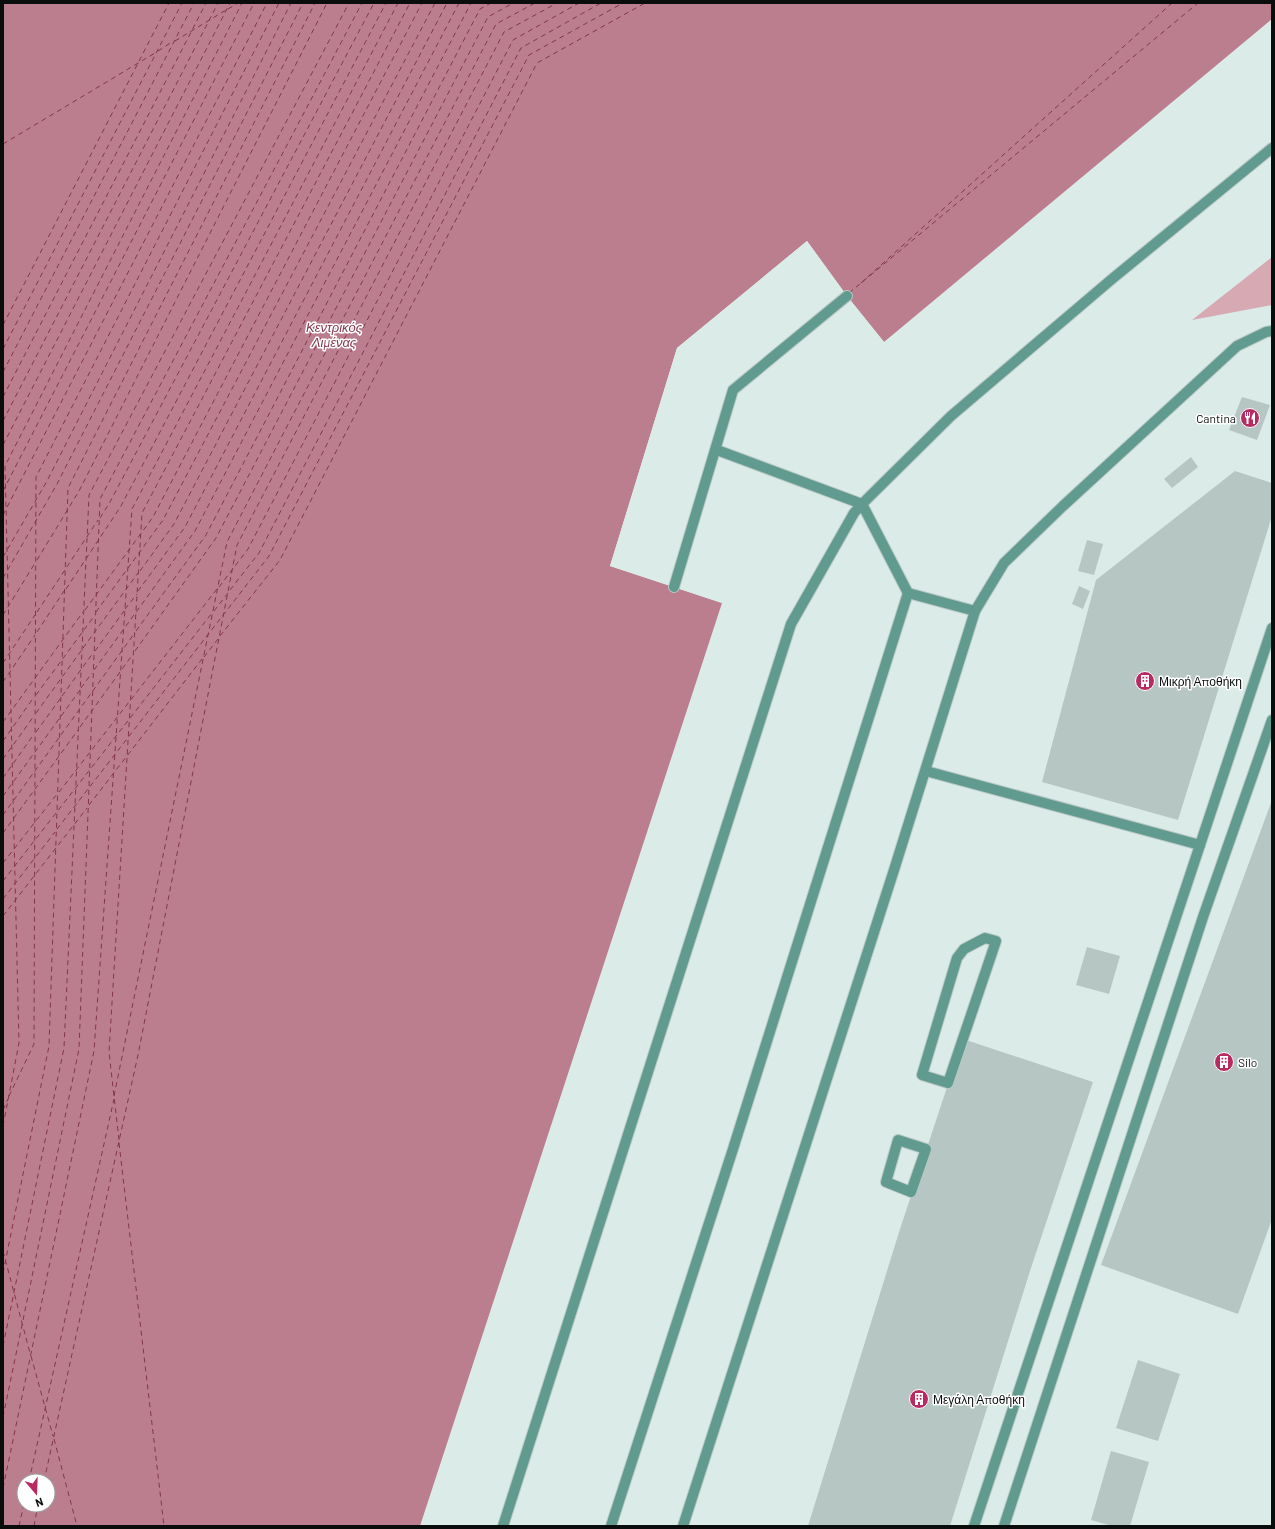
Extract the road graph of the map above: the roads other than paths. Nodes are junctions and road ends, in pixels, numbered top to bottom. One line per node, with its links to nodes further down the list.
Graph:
1 (1272, 148): 5 (street)
2 (847, 296): 4 (street)
3 (1272, 331): 8 (street)
4 (717, 450): 5 (street); 6 (street)
5 (862, 504): 7 (street); 15 (street)
6 (674, 587)
7 (908, 593): 8 (street); 16 (street)
8 (975, 611): 11 (street)
9 (1272, 628): 12 (street)
10 (1272, 720): 19 (street)
11 (926, 771): 12 (street); 17 (street)
12 (1200, 845): 18 (street)
13 (948, 1083): 13 (street)
14 (926, 1149): 14 (street)
15 (503, 1526)
16 (611, 1526)
17 (683, 1526)
18 (974, 1526)
19 (1004, 1526)

